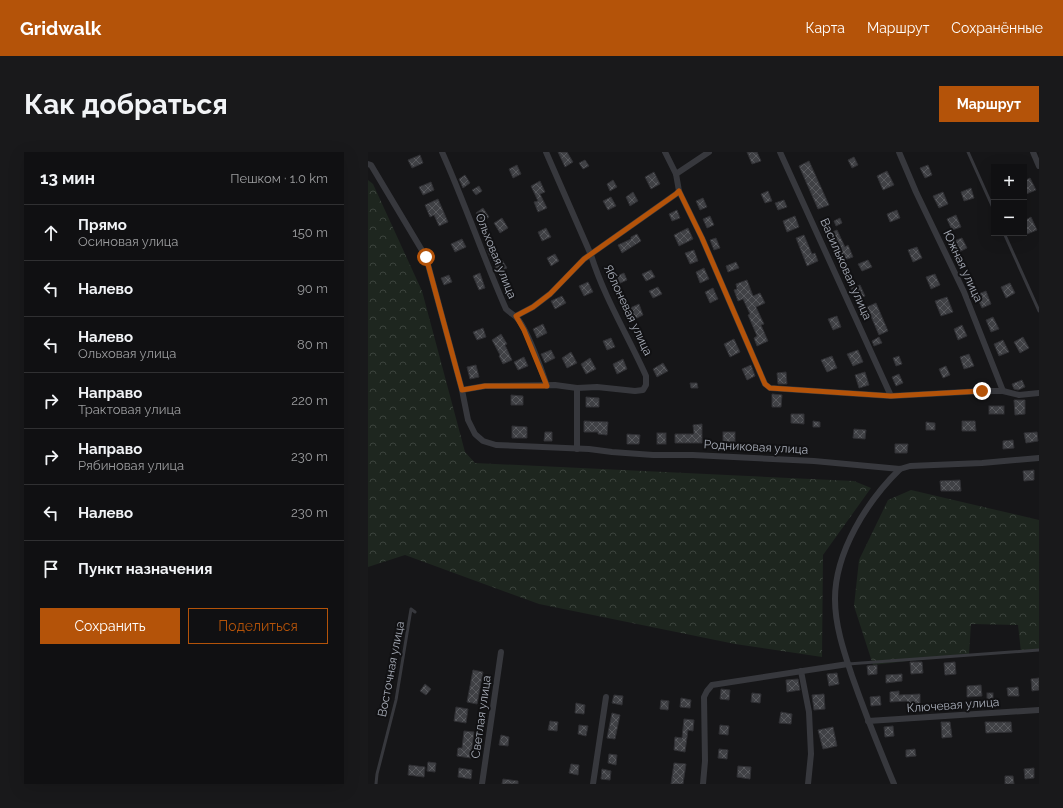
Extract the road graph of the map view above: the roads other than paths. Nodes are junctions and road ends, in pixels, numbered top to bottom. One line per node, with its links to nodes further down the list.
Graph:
1 (442, 152): 17 (street, Ольховая улица)
2 (546, 152): 15 (street, Яблоневая улица)
3 (665, 152): 11 (street)
4 (709, 152): 11 (street)
5 (780, 152): 23 (street, Васильковая улица)
6 (899, 152): 21 (street, Южная улица)
7 (968, 152): 13 (lane)
8 (1033, 152): 10 (street)
9 (368, 164): 20 (street)
10 (1039, 166)
11 (676, 174): 12 (street)
12 (679, 191): 15 (street); 23 (street)
13 (991, 203)
14 (1005, 236): 16 (lane)
15 (591, 255): 17 (street); 19 (street, Яблоневая улица)
16 (1039, 311)
17 (516, 316): 18 (street, Ольховая улица)
18 (547, 386): 19 (street); 20 (street)
19 (577, 388): 24 (street)
20 (462, 390): 24 (street, Родниковая улица)
21 (1003, 391): 22 (street); 23 (street)
22 (1039, 393)
23 (891, 396)
24 (577, 448): 26 (street, Родниковая улица)
25 (1039, 458): 26 (street, Родниковая улица)
26 (900, 469): 30 (street)
27 (415, 612): 35 (lane, Восточная улица)
28 (1039, 650): 30 (lane)
29 (501, 652): 36 (street, Светлая улица)
30 (848, 664): 31 (street); 34 (street)
31 (801, 671): 38 (street); 39 (street)
32 (606, 697): 37 (street)
33 (1039, 710): 34 (street, Ключевая улица)
34 (868, 721): 40 (street)
35 (376, 784)
36 (482, 784)
37 (593, 784)
38 (703, 784)
39 (808, 784)
40 (894, 784)

